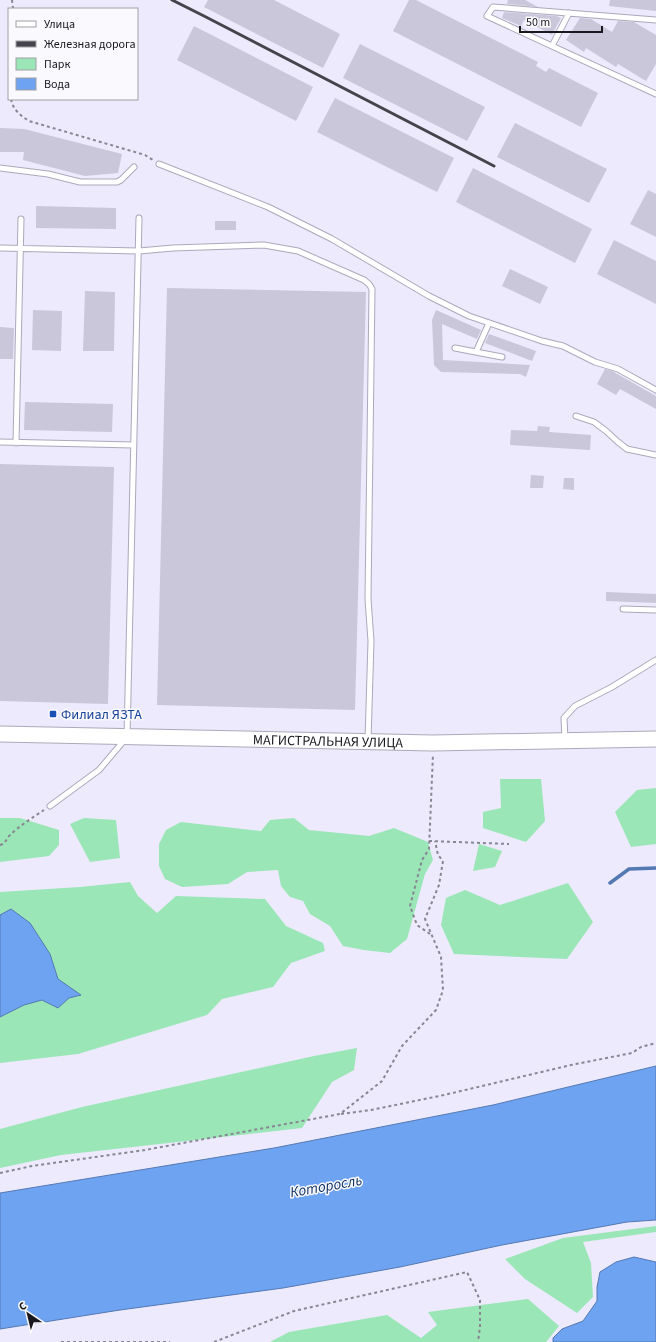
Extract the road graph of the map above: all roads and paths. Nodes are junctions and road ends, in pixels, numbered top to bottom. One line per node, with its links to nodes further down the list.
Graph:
1 (569, 13): 2 (lane); 3 (lane); 3 (lane)
2 (656, 20)
3 (552, 46): 4 (lane)
4 (656, 94)
5 (11, 100): 6 (path)
6 (159, 164): 14 (lane)
7 (134, 167): 8 (lane)
8 (0, 168)
9 (139, 218): 13 (lane)
10 (21, 219): 12 (lane)
11 (0, 248): 12 (lane)
12 (20, 248): 13 (lane); 21 (lane)
13 (139, 251): 22 (lane); 30 (lane)
14 (489, 323): 16 (lane); 18 (lane)
15 (455, 348): 16 (lane)
16 (476, 352): 17 (lane)
17 (502, 356)
18 (656, 390)
19 (576, 416): 23 (lane)
20 (0, 442): 21 (lane)
21 (16, 443): 22 (lane)
22 (134, 445): 28 (lane)
23 (656, 455)
24 (624, 609): 25 (lane)
25 (656, 610)
26 (656, 660): 31 (lane)
27 (0, 734): 28 (main road, МАГИСТРАЛЬНАЯ УЛИЦА)
28 (127, 737): 30 (main road, МАГИСТРАЛЬНАЯ УЛИЦА); 33 (lane)
29 (656, 739): 31 (main road, МАГИСТРАЛЬНАЯ УЛИЦА)
30 (368, 742): 32 (main road, МАГИСТРАЛЬНАЯ УЛИЦА)
31 (565, 742): 32 (main road, МАГИСТРАЛЬНАЯ УЛИЦА)
32 (433, 743): 34 (path)
33 (50, 806): 37 (path)
34 (429, 841): 35 (path); 38 (path)
35 (435, 841): 36 (path); 38 (path)
36 (509, 844)
37 (0, 845)
38 (431, 934): 40 (path)
39 (656, 1043): 40 (path)
40 (340, 1114): 41 (path)
41 (0, 1173)
42 (60, 1342): 43 (path)
43 (170, 1342)
44 (214, 1342): 45 (path)
45 (478, 1342)

